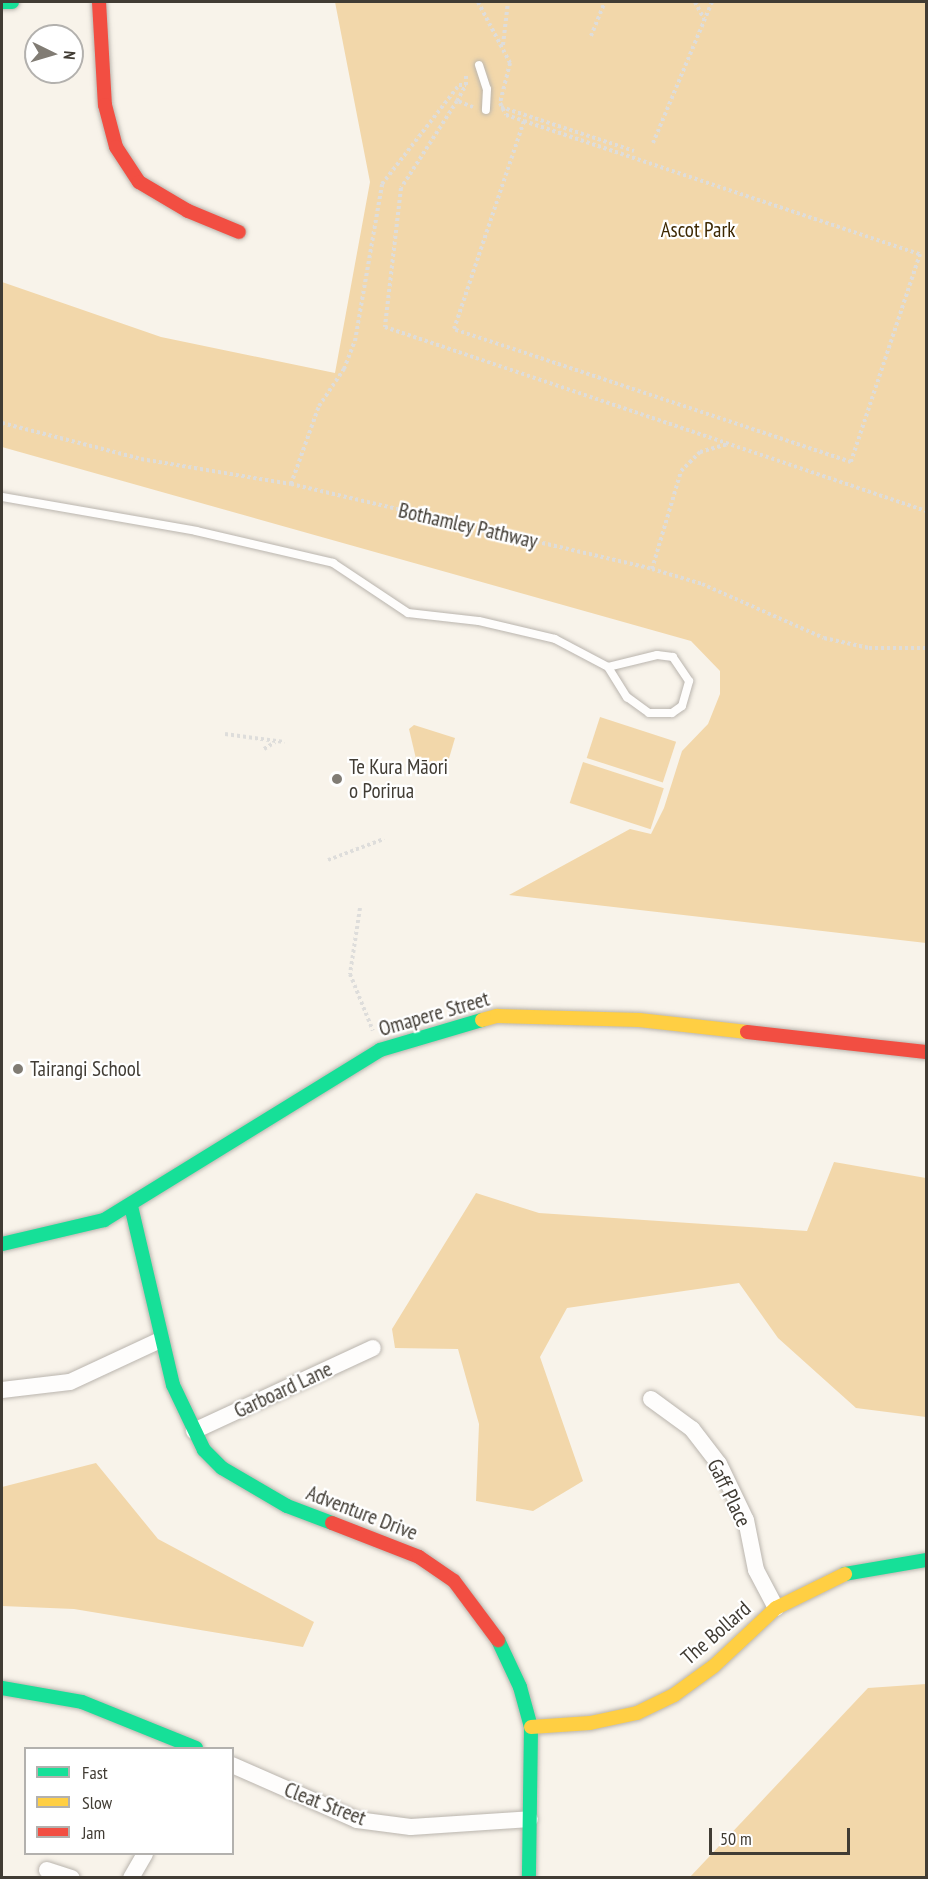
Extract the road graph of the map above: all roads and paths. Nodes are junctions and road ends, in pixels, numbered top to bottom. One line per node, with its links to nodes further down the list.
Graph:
1 (2, 2): 2 (street)
2 (12, 2)
3 (99, 2): 21 (street)
4 (478, 2): 11 (path)
5 (508, 2): 11 (path)
6 (605, 2): 10 (path)
7 (695, 2): 9 (path)
8 (711, 2): 9 (path)
9 (705, 19): 19 (path)
10 (591, 36)
11 (502, 48): 16 (path)
12 (479, 65): 17 (lane)
13 (466, 72): 14 (path)
14 (466, 85): 15 (path); 24 (path)
15 (457, 101): 17 (path); 23 (path)
16 (501, 109): 17 (path); 18 (path); 20 (path)
17 (486, 110)
18 (524, 121): 18 (path)
19 (653, 143)
20 (634, 151)
21 (239, 232)
22 (2, 423): 24 (path, Bothamley Pathway)
23 (729, 444): 26 (path); 27 (path)
24 (291, 484): 27 (path, Bothamley Pathway)
25 (2, 497): 29 (lane)
26 (927, 511)
27 (652, 569): 28 (path, Bothamley Pathway)
28 (927, 648)
29 (608, 667): 29 (lane)
30 (225, 734): 31 (path)
31 (264, 749)
32 (384, 839): 33 (path)
33 (328, 861)
34 (360, 908): 35 (path)
35 (380, 1050): 36 (street, Omapere Street); 37 (street, Omapere Street)
36 (927, 1052)
37 (131, 1206): 38 (street, Omapere Street); 39 (street, Adventure Drive)
38 (2, 1244)
39 (160, 1340): 41 (street); 43 (street, Adventure Drive)
40 (373, 1348): 43 (street, Garboard Lane)
41 (2, 1390)
42 (651, 1400): 45 (street, Gaff Place)
43 (194, 1431): 47 (street, Adventure Drive)
44 (927, 1560): 45 (street, The Bollard)
45 (776, 1608): 47 (street, The Bollard)
46 (2, 1688): 48 (street)
47 (531, 1727): 50 (street, Adventure Drive)
48 (191, 1747)
49 (234, 1766): 50 (street, Cleat Street)
50 (530, 1819): 55 (street, Adventure Drive)
51 (144, 1855): 54 (street)
52 (47, 1870): 53 (street)
53 (72, 1878)
54 (131, 1878)
55 (529, 1878)

